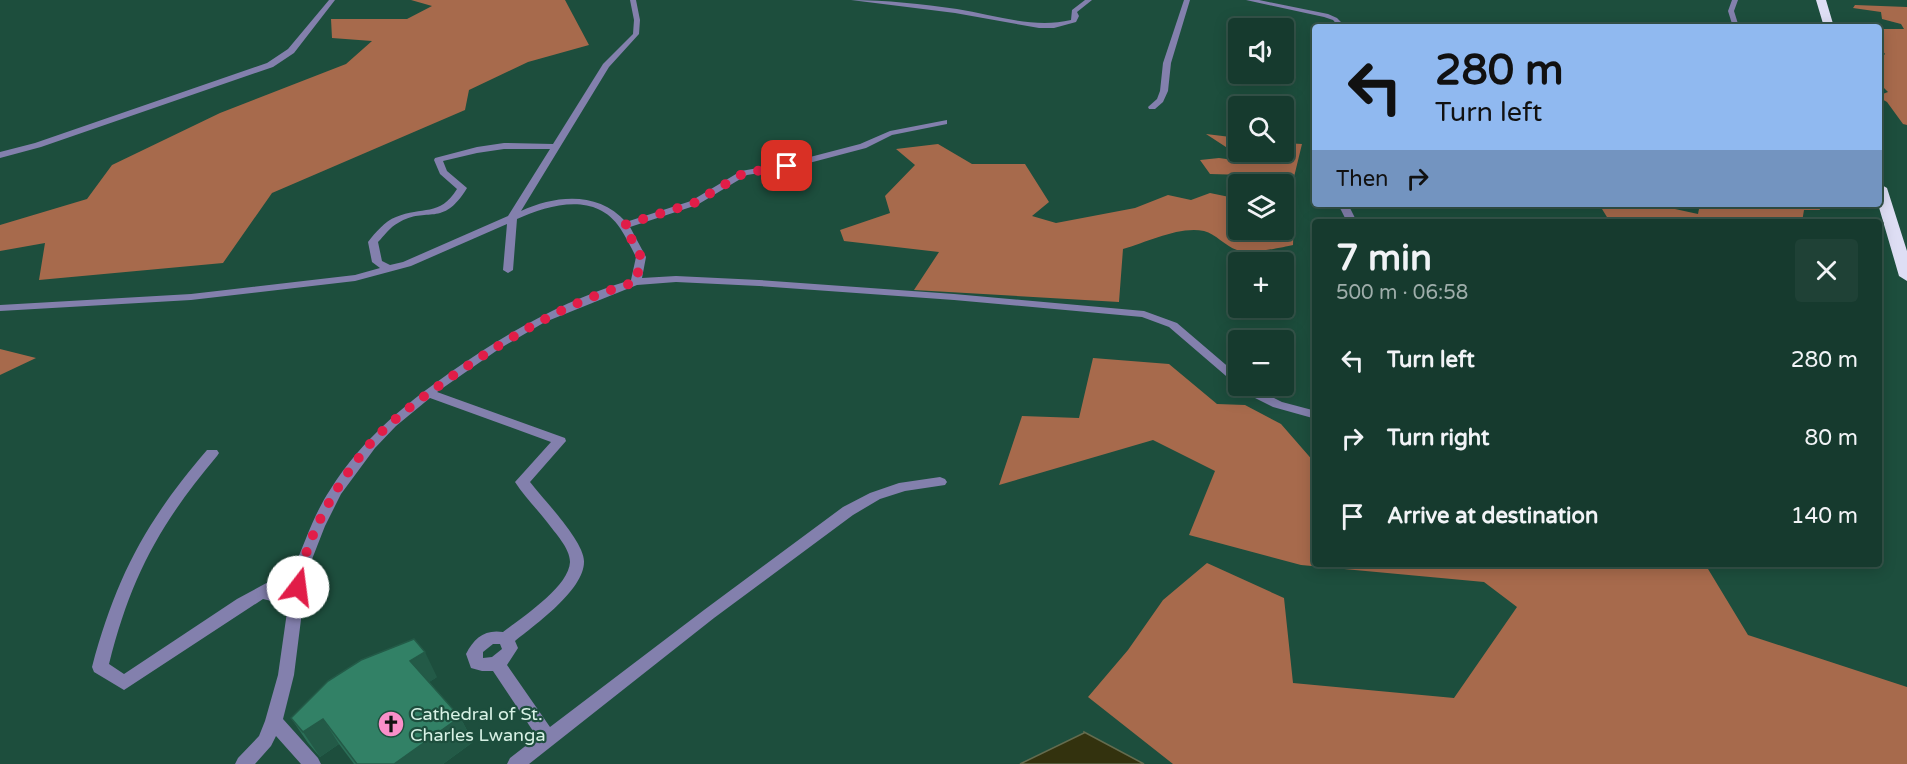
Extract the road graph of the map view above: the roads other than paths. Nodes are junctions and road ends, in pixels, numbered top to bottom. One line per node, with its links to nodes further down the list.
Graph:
1 (332, 0): 15 (street)
2 (633, 0): 14 (street)
3 (855, 0): 4 (street)
4 (1089, 0)
5 (1187, 0): 12 (street)
6 (1248, 0): 9 (street)
7 (1735, 0): 10 (street)
8 (1821, 0): 11 (highway)
9 (1340, 24)
10 (1735, 24)
11 (1828, 24)
12 (1152, 107)
13 (944, 122): 18 (street)
14 (556, 147): 17 (street); 19 (street)
15 (0, 154)
16 (1882, 195): 21 (highway)
17 (512, 218): 18 (street); 19 (street); 20 (street)
18 (624, 225): 22 (street)
19 (390, 270): 23 (street)
20 (508, 270)
21 (1907, 276)
22 (636, 282): 24 (street); 25 (street)
23 (0, 308)
24 (1228, 372)
25 (428, 393): 30 (street); 33 (street)
26 (1261, 396): 27 (street)
27 (1312, 415)
28 (212, 453): 31 (street)
29 (940, 482): 36 (street)
30 (300, 573): 31 (street); 32 (street)
31 (263, 593): 32 (street)
32 (296, 601): 35 (street)
33 (506, 639): 34 (street); 34 (street)
34 (497, 663): 36 (street)
35 (274, 721): 37 (street); 38 (street)
36 (548, 739): 39 (street)
37 (244, 764)
38 (312, 764)
39 (516, 764)

